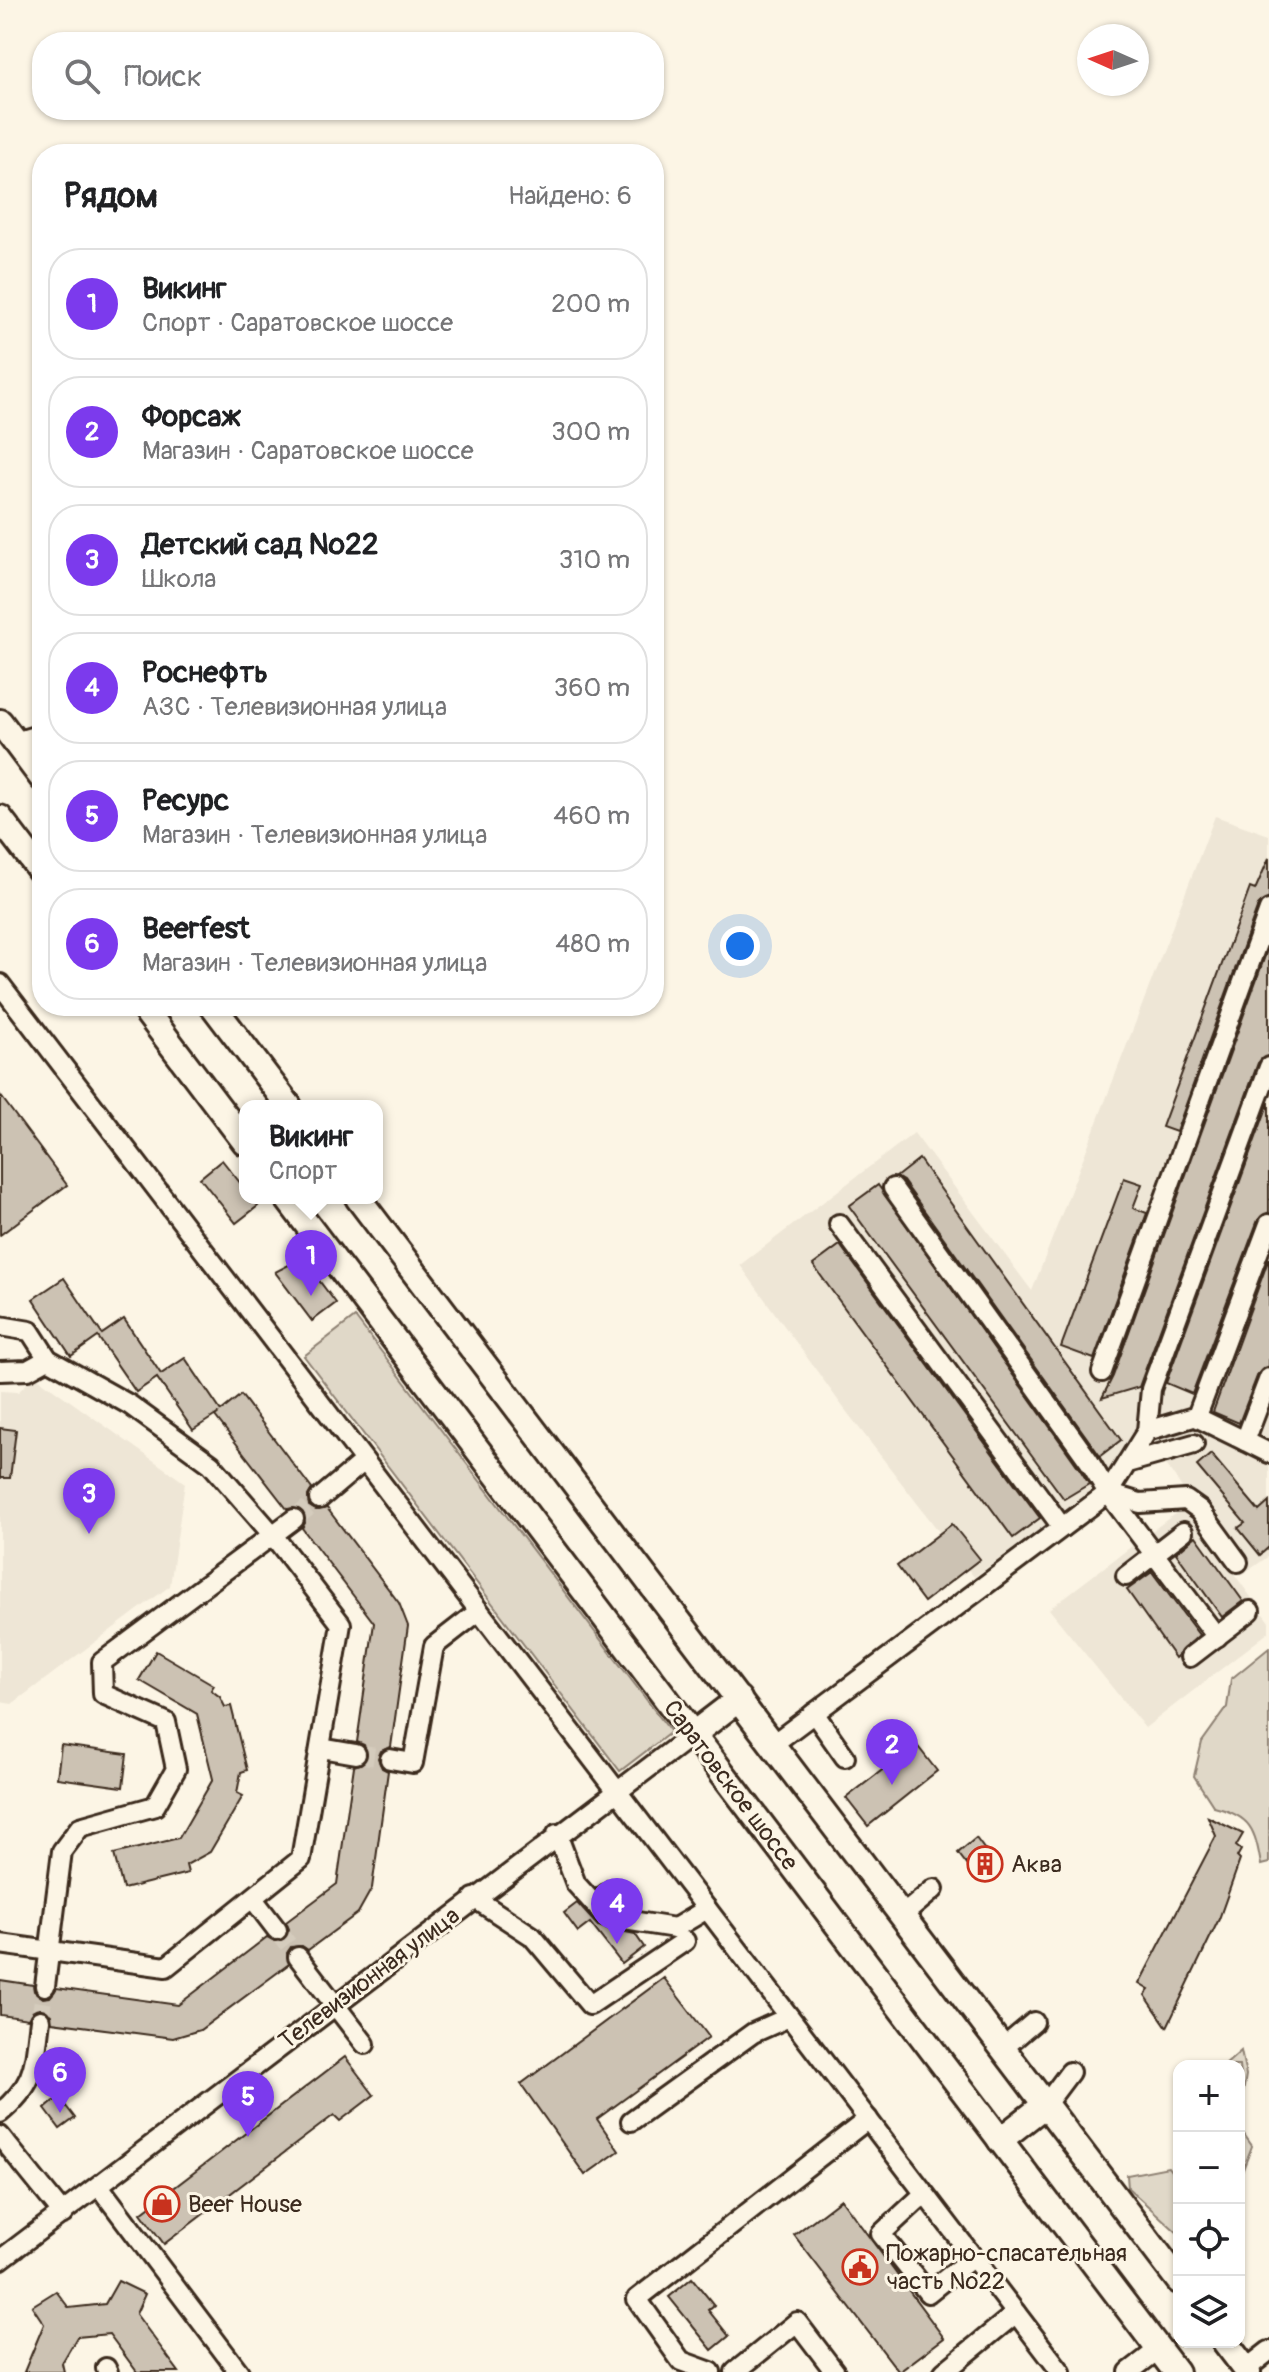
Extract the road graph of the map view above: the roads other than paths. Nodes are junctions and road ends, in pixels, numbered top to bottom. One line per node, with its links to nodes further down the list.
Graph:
1 (0, 722): 3 (main road)
2 (32, 737): 3 (street)
3 (15, 742): 4 (main road)
4 (32, 765)
5 (0, 818): 6 (main road)
6 (32, 860)
7 (1269, 910): 22 (street)
8 (2, 992): 29 (street)
9 (150, 1016): 13 (main road)
10 (221, 1016): 12 (main road)
11 (1269, 1067): 25 (street)
12 (284, 1100)
13 (239, 1134)
14 (893, 1188): 31 (street)
15 (292, 1204): 46 (main road, Саратовское шоссе)
16 (363, 1204): 44 (main road)
17 (839, 1224): 34 (street)
18 (1269, 1224): 24 (street)
19 (0, 1326): 20 (street)
20 (48, 1359): 21 (street); 36 (street)
21 (0, 1371)
22 (1102, 1372)
23 (1269, 1378): 26 (street)
24 (1196, 1417): 25 (street); 26 (street)
25 (1147, 1431): 30 (street)
26 (1245, 1441): 28 (street)
27 (1194, 1444): 30 (street)
28 (1269, 1453)
29 (364, 1461): 32 (street); 40 (street)
30 (1127, 1463): 31 (street)
31 (1108, 1493): 34 (street); 37 (street); 38 (street)
32 (319, 1499)
33 (294, 1519): 36 (street)
34 (1062, 1527): 45 (street)
35 (1183, 1532): 37 (street)
36 (272, 1534): 48 (street); 62 (street)
37 (1153, 1554): 39 (street); 42 (street)
38 (1238, 1562)
39 (1126, 1576)
40 (479, 1611): 51 (street); 52 (street)
41 (1250, 1611): 42 (street)
42 (1217, 1637): 43 (street)
43 (1190, 1657)
44 (739, 1699): 46 (main road, Телевизионная улица); 47 (main road)
45 (814, 1713): 47 (street); 50 (street)
46 (692, 1735): 52 (street, Телевизионная улица); 77 (main road, Саратовское шоссе)
47 (773, 1744): 58 (main road)
48 (321, 1748): 49 (street); 56 (street)
49 (356, 1754)
50 (845, 1757)
51 (390, 1759)
52 (616, 1790): 53 (street, Телевизионная улица); 57 (street)
53 (557, 1834): 55 (street, Телевизионная улица); 57 (street)
54 (934, 1889): 58 (street)
55 (474, 1898): 60 (street); 65 (street, Телевизионная улица)
56 (254, 1900): 59 (street); 62 (street)
57 (707, 1909): 66 (street)
58 (903, 1915): 70 (main road)
59 (277, 1930)
60 (685, 1941)
61 (0, 1944): 62 (street)
62 (49, 1951): 64 (street)
63 (298, 1957): 65 (street)
64 (45, 1986)
65 (334, 2005): 69 (street); 78 (street, Телевизионная улица)
66 (789, 2017): 74 (street); 75 (street)
67 (40, 2020): 73 (street)
68 (1034, 2022): 70 (street)
69 (365, 2044)
70 (1003, 2048): 72 (main road)
71 (1070, 2072): 72 (street)
72 (1046, 2104): 77 (main road); 83 (main road)
73 (0, 2113)
74 (868, 2119): 79 (street); 90 (street)
75 (631, 2121)
76 (0, 2136): 80 (street)
77 (1000, 2140): 86 (main road, Саратовское шоссе)
78 (99, 2186): 80 (street, Телевизионная улица); 89 (street)
79 (924, 2194): 81 (street); 81 (street)
80 (63, 2214): 82 (street, Телевизионная улица)
81 (973, 2257): 84 (street)
82 (0, 2260)
83 (1175, 2276)
84 (1016, 2313): 93 (street); 94 (street)
85 (1230, 2348): 88 (main road)
86 (1159, 2349): 95 (street); 96 (main road, Саратовское шоссе)
87 (1269, 2351): 88 (street)
88 (1247, 2370)
89 (239, 2372)
90 (711, 2372)
91 (735, 2372): 92 (street)
92 (835, 2372)
93 (944, 2372)
94 (1061, 2372)
95 (1129, 2372)
96 (1176, 2372)

